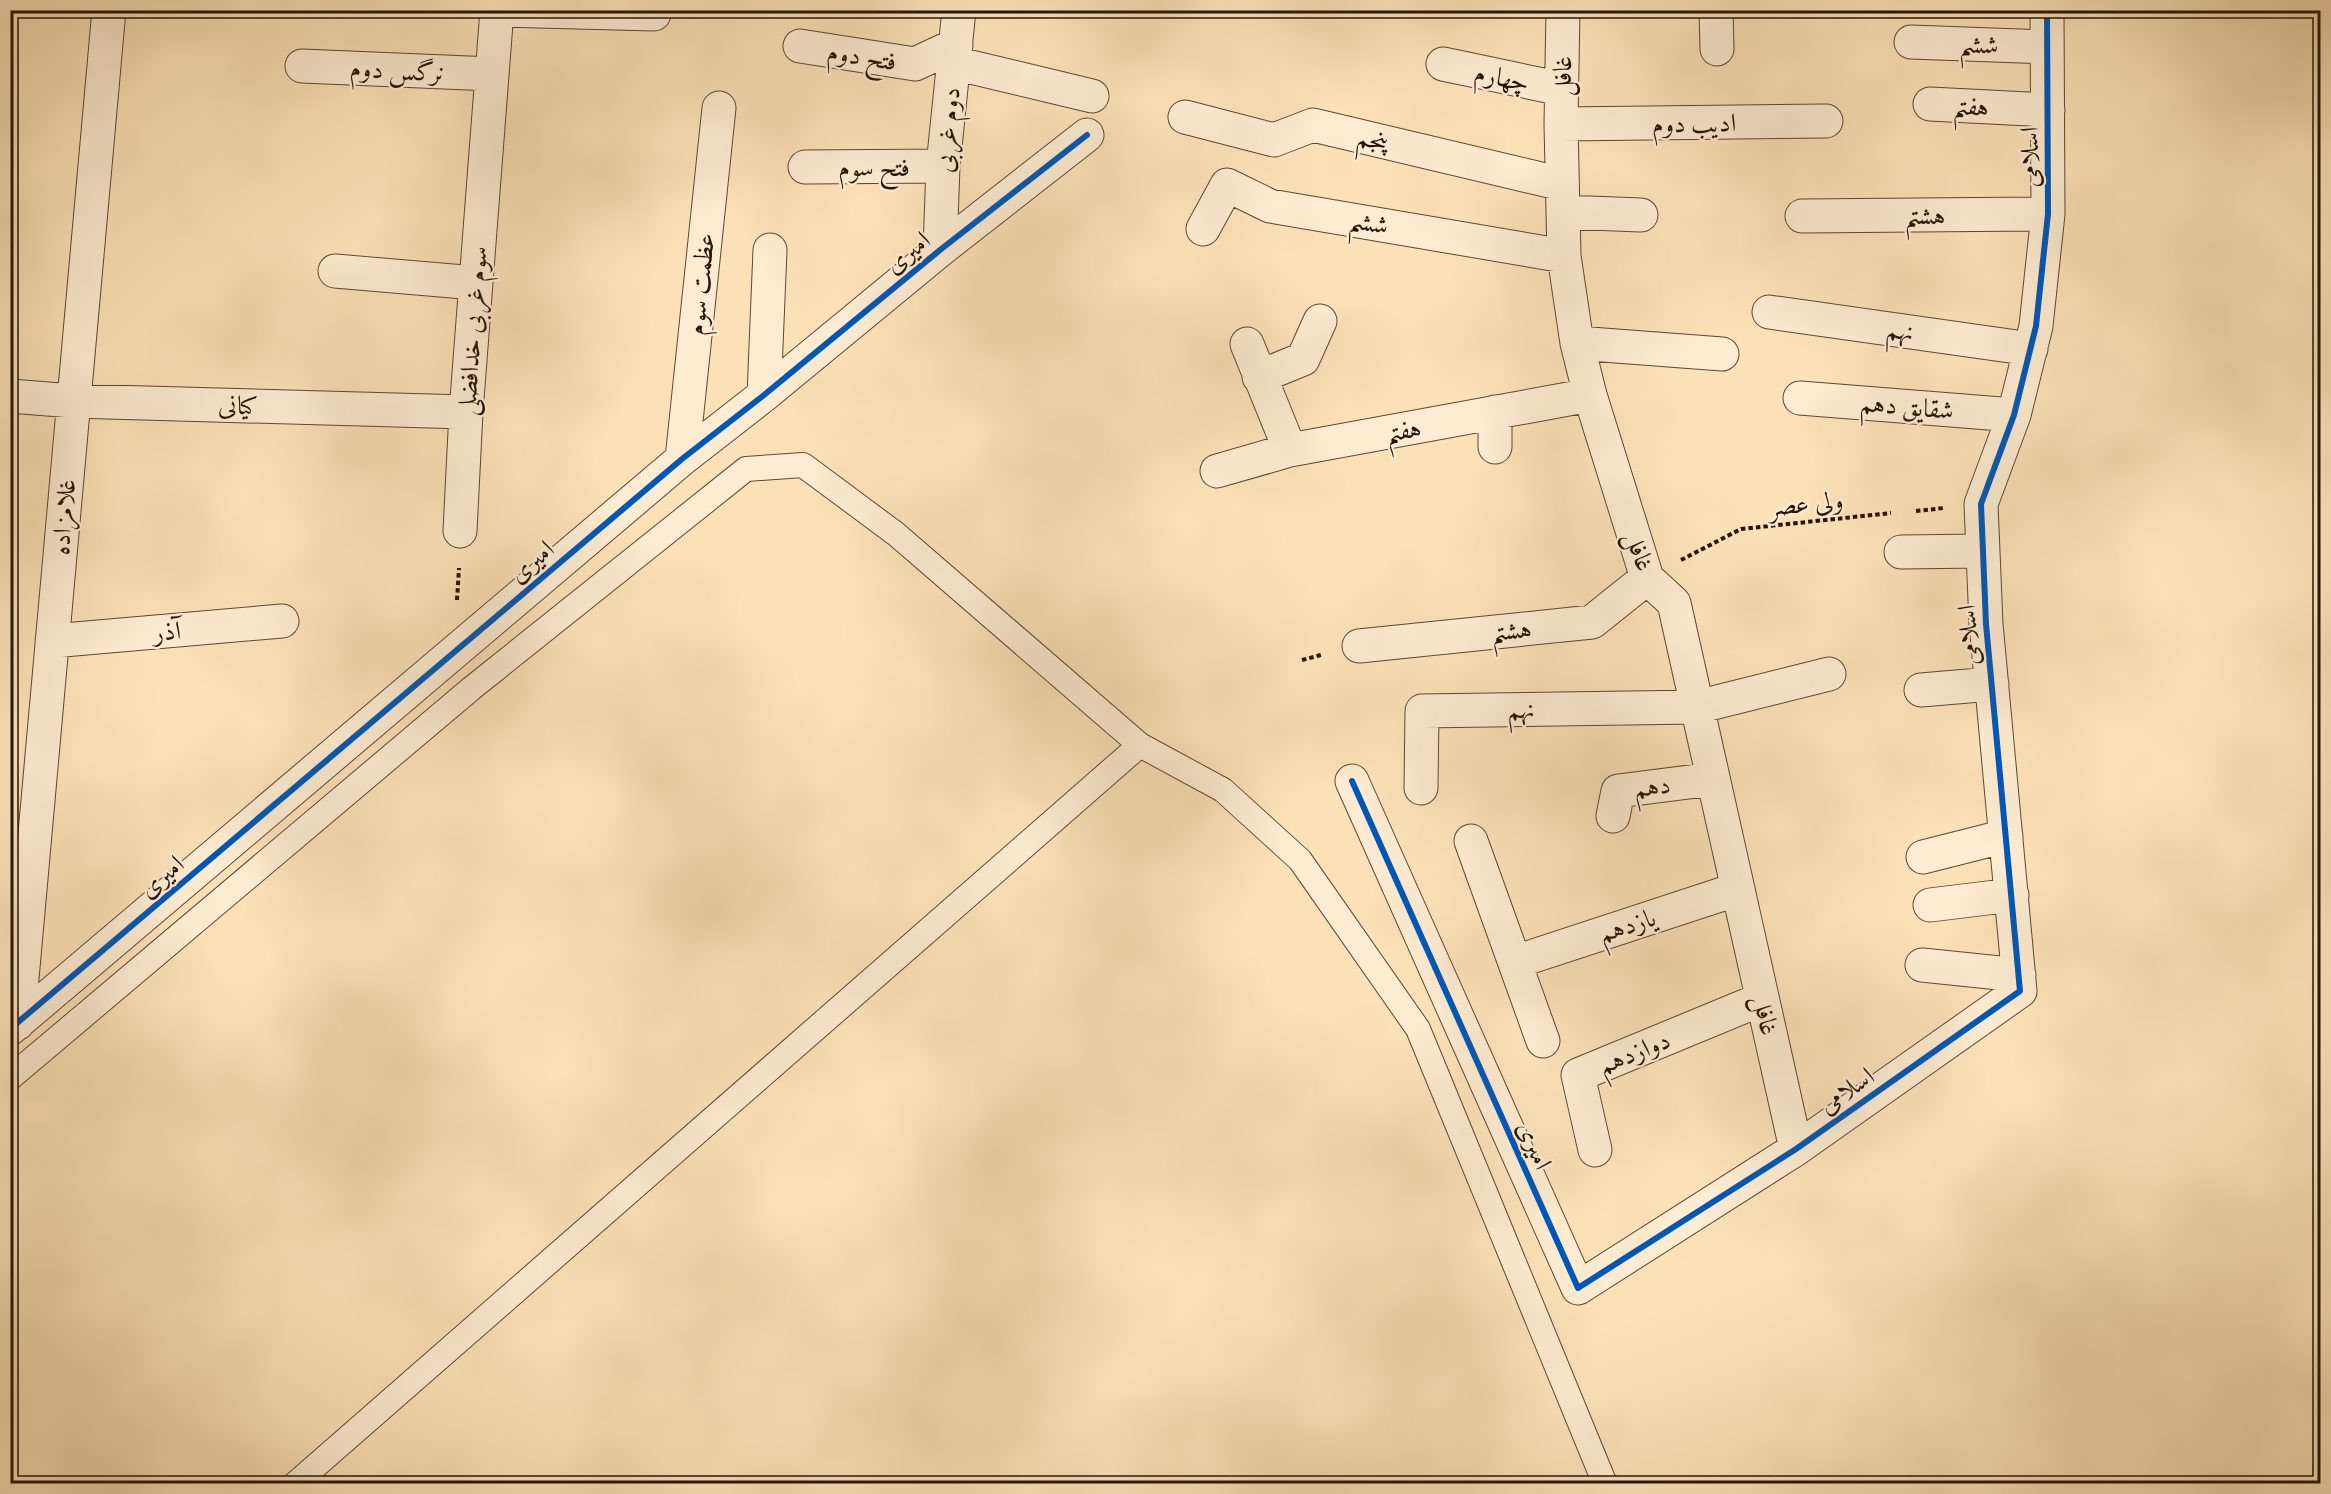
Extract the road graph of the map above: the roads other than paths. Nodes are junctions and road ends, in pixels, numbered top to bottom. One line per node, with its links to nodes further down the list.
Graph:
1 (109, 10): 49 (street, غلامزاده)
2 (497, 10): 16 (street, سوم غربی خدافضلی)
3 (502, 10): 8 (street)
4 (960, 10): 13 (street, دوم غربی)
5 (1563, 10): 17 (street, غافل)
6 (1716, 10): 12 (street)
7 (2047, 10): 11 (street, اسلامی)
8 (654, 14)
9 (1911, 42): 11 (street, ششم)
10 (800, 46): 13 (street, فتح دوم)
11 (2047, 47): 21 (street, اسلامی)
12 (1717, 49)
13 (955, 54): 18 (street); 26 (street, دوم غربی)
14 (1443, 64): 17 (street, چهارم)
15 (302, 66): 16 (street, نرگس دوم)
16 (492, 74): 37 (street, سوم غربی خدافضلی)
17 (1562, 89): 24 (street, غافل)
18 (1092, 96)
19 (1930, 104): 21 (street, هفتم)
20 (719, 108): 55 (street, عظمت سوم)
21 (2048, 111): 29 (street, اسلامی)
22 (1185, 117): 28 (street, پنجم)
23 (1826, 121): 24 (street, ادیب دوم)
24 (1561, 124): 28 (street, غافل)
25 (1087, 135): 34 (street, امیری)
26 (943, 166): 27 (street, فتح سوم); 34 (street, دوم غربی)
27 (805, 167)
28 (1562, 198): 30 (street, پنجم); 35 (street, غافل)
29 (2048, 214): 31 (street, هشتم); 42 (street, اسلامی)
30 (1641, 215)
31 (1802, 216)
32 (1203, 229): 35 (street, ششم)
33 (770, 250): 45 (street)
34 (940, 250): 45 (street, امیری)
35 (1564, 256): 40 (street, غافل)
36 (335, 272): 37 (street)
37 (476, 283): 50 (street, سوم غربی خدافضلی)
38 (1769, 312): 42 (street, نهم)
39 (1320, 321): 44 (street)
40 (1577, 343): 43 (street); 46 (street, غافل)
41 (1247, 344): 44 (street)
42 (2031, 349): 52 (street, اسلامی)
43 (1722, 354)
44 (1260, 376): 54 (street)
45 (764, 395): 55 (street, امیری)
46 (1590, 395): 51 (street, هفتم); 60 (street, غافل)
47 (10, 396): 49 (street, کیانی)
48 (1800, 398): 52 (street, شقایق دهم)
49 (74, 400): 50 (street, کیانی); 62 (street, غلامزاده)
50 (466, 412): 57 (street, سوم غربی خدافضلی)
51 (1495, 412): 53 (street); 54 (street, هفتم)
52 (2014, 415): 58 (street, اسلامی)
53 (1495, 447)
54 (1290, 450): 56 (street, هفتم)
55 (682, 459): 84 (street, امیری)
56 (1218, 471)
57 (460, 531)
58 (1983, 551): 59 (street); 65 (street, اسلامی)
59 (1901, 552)
60 (1647, 578): 63 (street, هشتم); 67 (street, غافل)
61 (282, 621): 62 (street, آذر)
62 (52, 641): 79 (street, غلامزاده)
63 (1359, 646)
64 (1830, 674): 67 (street)
65 (1992, 684): 66 (street); 73 (street, اسلامی)
66 (1921, 690)
67 (1697, 707): 69 (street, غافل); 71 (street, نهم)
68 (1140, 745): 86 (lane); 89 (lane); 90 (lane)
69 (1713, 779): 72 (street, دهم); 76 (street, غافل)
70 (1352, 781): 87 (street, امیری)
71 (1420, 788)
72 (1613, 816)
73 (2006, 836): 75 (street); 77 (street, اسلامی)
74 (1471, 841): 80 (street)
75 (1923, 857)
76 (1738, 889): 80 (street, یازدهم); 83 (street, غافل)
77 (2012, 895): 78 (street); 82 (street, اسلامی)
78 (1930, 905)
79 (19, 911): 84 (street, غلامزاده)
80 (1515, 962): 85 (street)
81 (1922, 965): 82 (street)
82 (2019, 975): 87 (street, اسلامی)
83 (1762, 999): 87 (street, غافل); 88 (street, دوازدهم)
84 (14, 1026)
85 (1543, 1041)
86 (10, 1078)
87 (1796, 1149)
88 (1595, 1150)
89 (295, 1484)
90 (1605, 1484)

